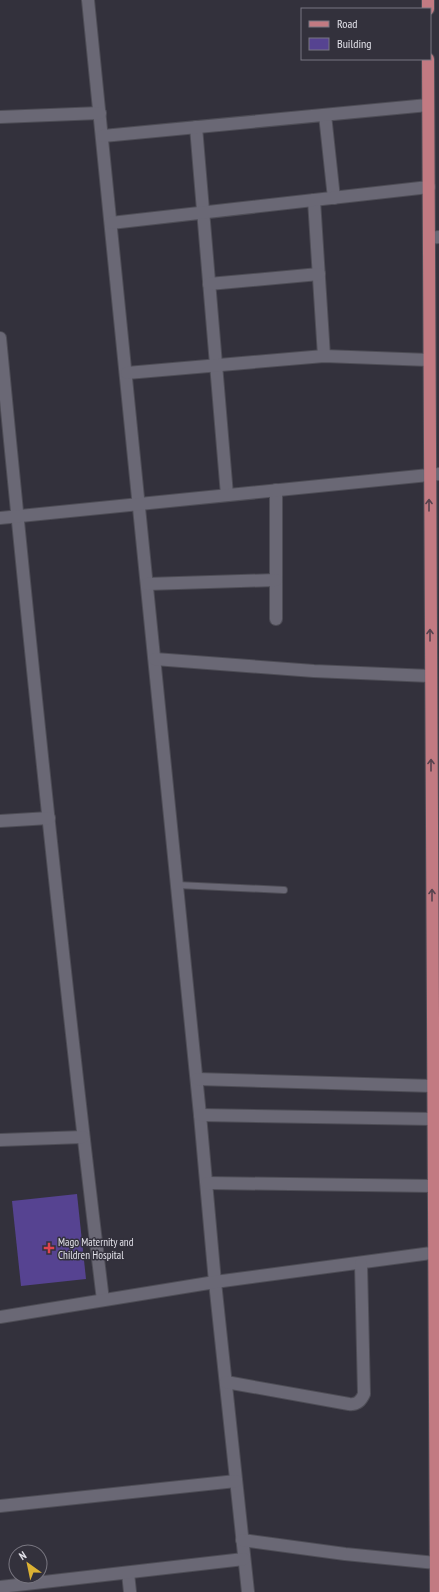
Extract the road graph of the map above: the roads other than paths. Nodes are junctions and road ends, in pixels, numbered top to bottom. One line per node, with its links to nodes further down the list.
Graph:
1 (88, 0): 4 (street)
2 (428, 60): 3 (main road)
3 (428, 105): 5 (street); 9 (main road)
4 (100, 113): 6 (street); 8 (street)
5 (325, 115): 7 (street); 10 (street)
6 (0, 117)
7 (196, 127): 8 (street); 12 (street)
8 (103, 136): 13 (street)
9 (429, 187): 10 (street); 14 (main road)
10 (334, 198): 11 (street)
11 (314, 200): 12 (street); 15 (street)
12 (203, 213): 13 (street); 16 (street)
13 (111, 223): 21 (street)
14 (434, 237): 19 (main road)
15 (319, 274): 16 (street); 18 (street)
16 (209, 284): 20 (street)
17 (0, 338): 26 (street)
18 (324, 356): 19 (street); 20 (street)
19 (429, 360): 22 (main road)
20 (216, 365): 21 (street); 24 (street)
21 (126, 374): 25 (street)
22 (434, 474): 23 (street); 32 (main road, one-way to 22)
23 (276, 490): 24 (street); 28 (street)
24 (227, 495): 25 (street)
25 (140, 504): 26 (street); 29 (street)
26 (17, 516): 27 (street); 33 (street)
27 (0, 518)
28 (276, 580): 29 (street); 30 (street)
29 (148, 584): 31 (street)
30 (276, 619)
31 (155, 659): 32 (street); 35 (street)
32 (430, 676): 37 (main road, one-way to 32)
33 (49, 818): 34 (street); 42 (street)
34 (0, 821)
35 (177, 885): 36 (lane); 38 (street)
36 (284, 890)
37 (436, 1066): 39 (main road)
38 (197, 1079): 39 (street); 40 (street)
39 (433, 1086): 41 (main road)
40 (200, 1115): 41 (street); 44 (street)
41 (433, 1119): 45 (main road)
42 (83, 1138): 43 (street); 49 (street)
43 (0, 1140)
44 (207, 1183): 45 (street); 48 (street)
45 (434, 1186): 46 (main road)
46 (437, 1253): 47 (street); 56 (main road)
47 (361, 1264): 48 (street); 51 (street)
48 (215, 1282): 49 (street); 51 (street)
49 (103, 1300): 50 (street)
50 (0, 1317)
51 (226, 1382): 52 (street)
52 (236, 1481): 53 (street); 54 (street)
53 (0, 1506)
54 (242, 1540): 55 (street); 56 (street)
55 (244, 1559): 57 (street); 61 (street)
56 (436, 1563): 62 (main road)
57 (128, 1573): 59 (street); 60 (street)
58 (0, 1587): 59 (street)
59 (54, 1587)
60 (130, 1592)
61 (248, 1592)
62 (436, 1592)

